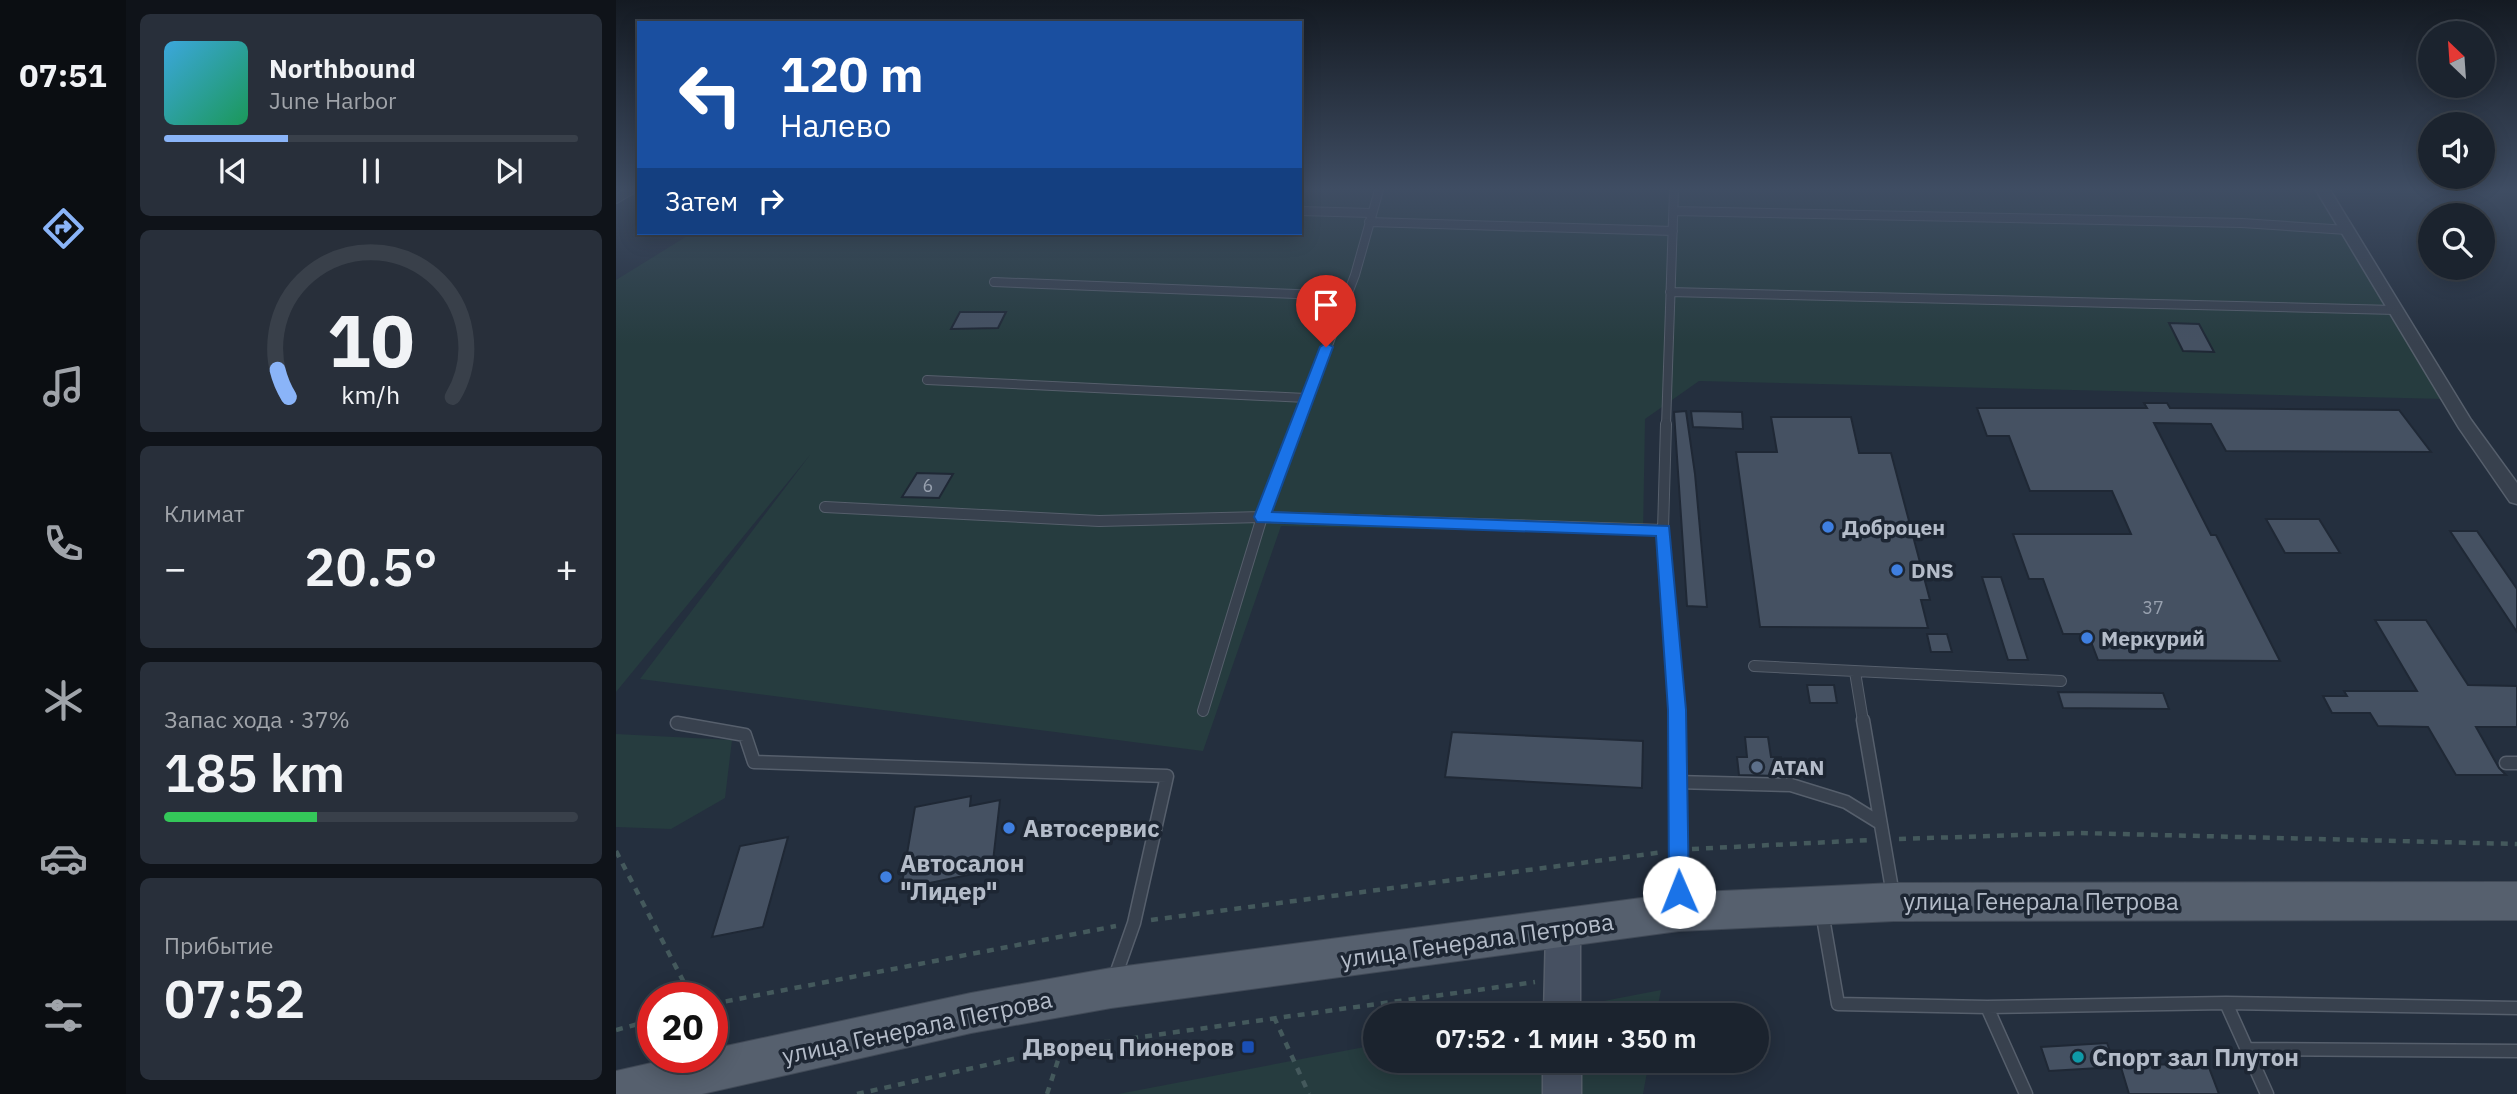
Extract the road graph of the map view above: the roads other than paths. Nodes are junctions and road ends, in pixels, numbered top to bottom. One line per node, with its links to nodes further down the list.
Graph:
1 (1363, 241): 6 (lane)
2 (1673, 241): 5 (lane)
3 (2354, 241): 7 (street)
4 (994, 282): 6 (lane)
5 (1670, 292): 7 (lane); 13 (lane)
6 (1347, 296): 9 (lane)
7 (2395, 310): 10 (street)
8 (927, 380): 9 (lane)
9 (1307, 398): 12 (lane)
10 (2517, 496)
11 (825, 508): 12 (lane)
12 (1262, 517): 13 (lane); 17 (lane)
13 (1663, 530): 19 (lane)
14 (1754, 666): 15 (lane)
15 (1855, 672): 16 (lane); 20 (lane)
16 (2061, 681)
17 (1203, 711)
18 (677, 723): 26 (lane)
19 (1676, 782): 20 (lane); 24 (lane)
20 (1880, 823): 22 (lane)
21 (2517, 901): 22 (main road, улица Генерала Петрова)
22 (1894, 902): 23 (main road, улица Генерала Петрова)
23 (1821, 904): 24 (main road, улица Генерала Петрова); 29 (lane)
24 (1679, 912): 25 (main road, улица Генерала Петрова)
25 (1563, 929): 26 (main road, улица Генерала Петрова); 27 (main road)
26 (1111, 988): 34 (main road, улица Генерала Петрова)
27 (1562, 1003)
28 (2226, 1003): 29 (lane); 30 (lane); 31 (lane)
29 (1987, 1007): 36 (lane)
30 (2517, 1007)
31 (2247, 1049): 32 (lane); 37 (lane)
32 (2517, 1051)
33 (1562, 1073): 35 (main road)
34 (616, 1092)
35 (1562, 1094)
36 (2026, 1094)
37 (2267, 1094)

